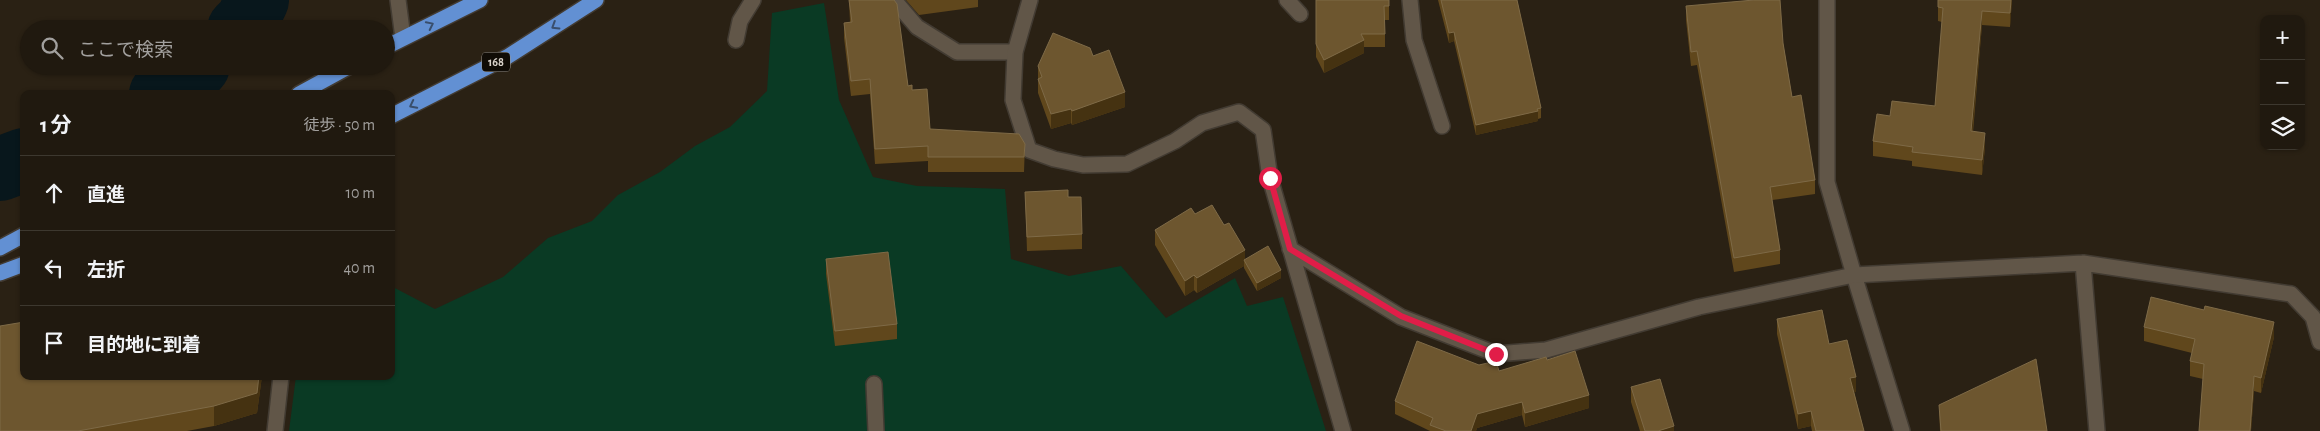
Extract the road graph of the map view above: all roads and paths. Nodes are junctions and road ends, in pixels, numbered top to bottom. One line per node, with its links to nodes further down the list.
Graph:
1 (398, 0): 11 (street)
2 (480, 0): 11 (highway, one-way to 2)
3 (596, 0): 17 (highway, 168, one-way to 17)
4 (753, 0): 12 (street)
5 (894, 0): 14 (street)
6 (1030, 0): 14 (street)
7 (1287, 0): 10 (street)
8 (1410, 0): 18 (street)
9 (1827, 0): 25 (street)
10 (1300, 14)
11 (403, 38): 13 (highway)
12 (736, 40)
13 (395, 42)
14 (1015, 52): 21 (street)
15 (334, 75): 16 (highway)
16 (306, 90)
17 (395, 114)
18 (1442, 126)
19 (20, 237): 20 (highway)
20 (0, 248)
21 (1290, 249): 25 (street); 31 (street)
22 (2083, 263): 25 (street); 26 (street); 33 (street)
23 (20, 266): 24 (highway)
24 (0, 273)
25 (1854, 275): 32 (street)
26 (2320, 342)
27 (281, 380): 29 (street)
28 (874, 384): 30 (street)
29 (275, 431)
30 (876, 431)
31 (1342, 431)
32 (1902, 431)
33 (2097, 431)

